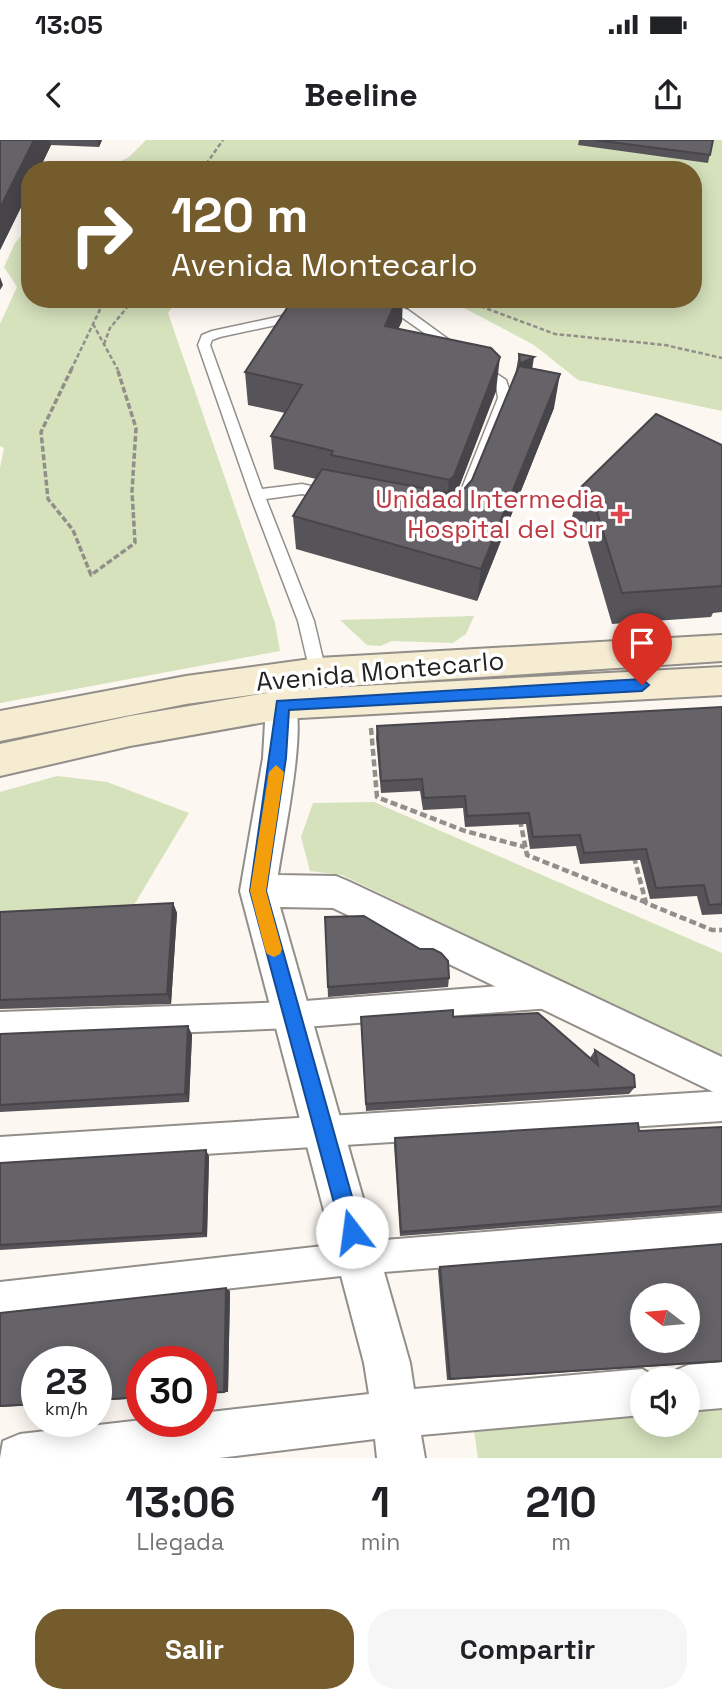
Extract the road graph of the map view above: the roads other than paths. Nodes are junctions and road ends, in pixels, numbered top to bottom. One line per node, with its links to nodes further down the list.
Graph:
1 (391, 308): 5 (lane)
2 (311, 314): 3 (lane)
3 (257, 495): 4 (lane); 7 (lane)
4 (341, 498)
5 (454, 519)
6 (722, 648): 7 (main road, Avenida Montecarlo)
7 (318, 672): 10 (main road, Avenida Montecarlo)
8 (722, 681): 9 (main road, Avenida Montecarlo)
9 (282, 705): 11 (main road, Avenida Montecarlo); 12 (street)
10 (0, 726)
11 (0, 760)
12 (258, 891): 13 (street); 14 (street)
13 (551, 995): 14 (street); 16 (street)
14 (292, 1015): 15 (street); 18 (street)
15 (0, 1026)
16 (722, 1077)
17 (722, 1106): 18 (street)
18 (323, 1130): 19 (street); 21 (street)
19 (0, 1152)
20 (722, 1229): 21 (street)
21 (359, 1258): 22 (street); 26 (street)
22 (0, 1298)
23 (722, 1385): 24 (street)
24 (700, 1387)
25 (630, 1393): 26 (street)
26 (395, 1414): 27 (street); 28 (street)
27 (20, 1458)
28 (401, 1458)

